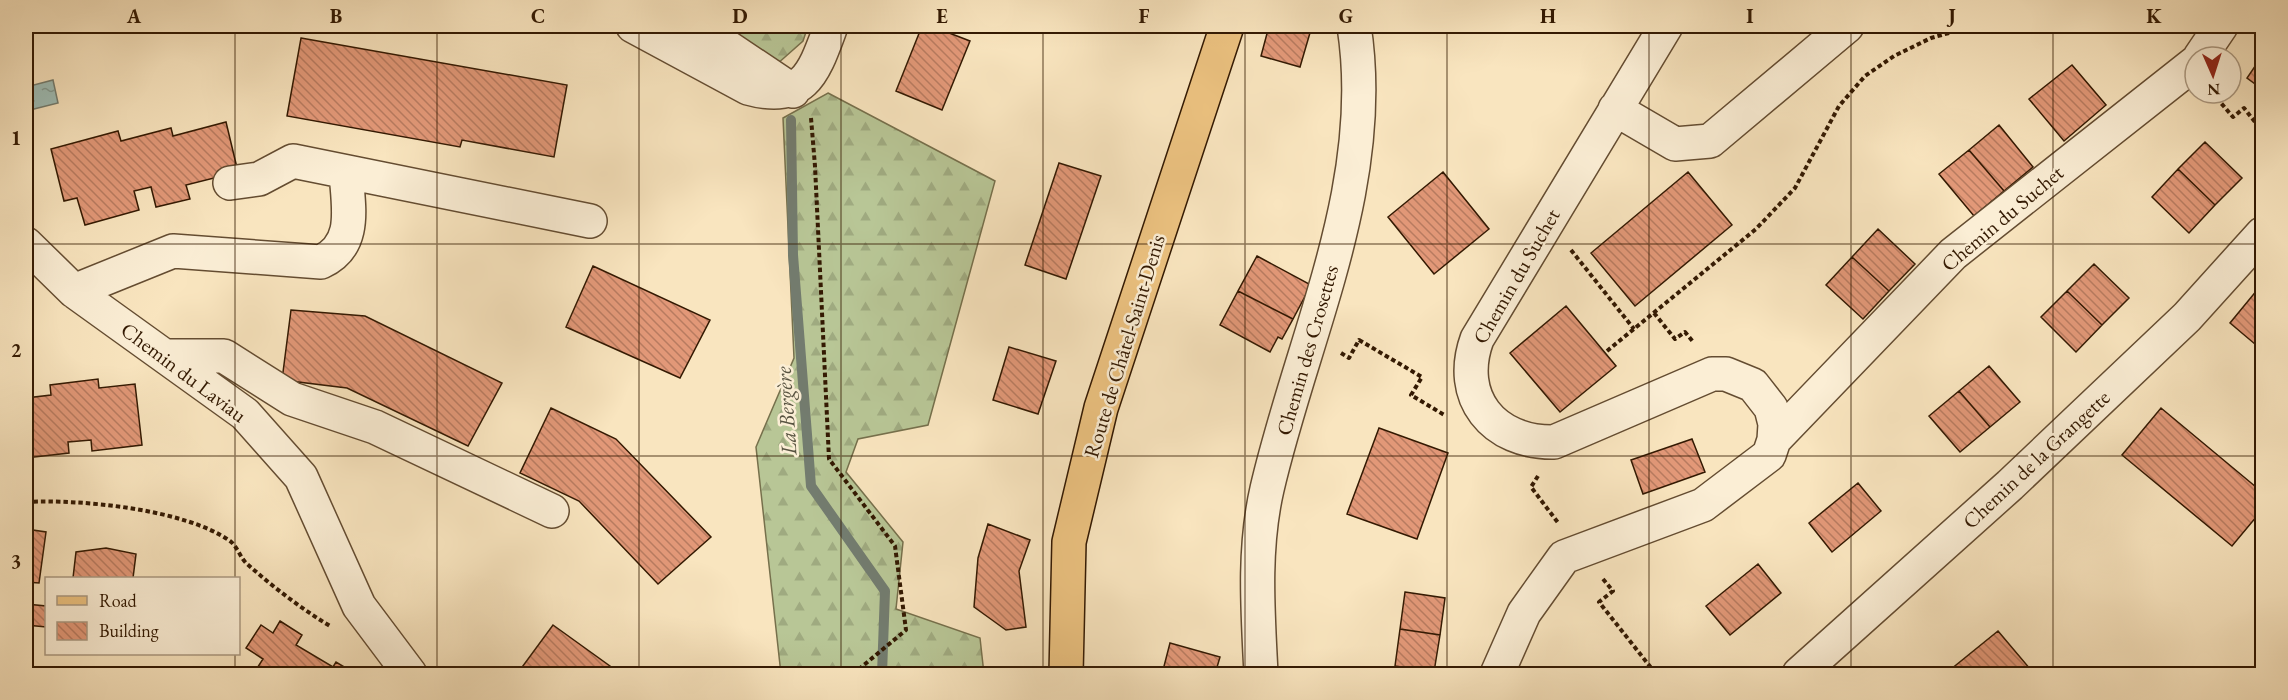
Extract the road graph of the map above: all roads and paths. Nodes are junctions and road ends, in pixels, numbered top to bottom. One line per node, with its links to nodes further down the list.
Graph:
1 (633, 26): 12 (street)
2 (696, 26): 12 (street)
3 (831, 26): 12 (street)
4 (1227, 26): 35 (main road, Route de Châtel-Saint-Denis)
5 (1354, 26): 36 (street, Chemin des Crosettes)
6 (1666, 26): 14 (street, Chemin du Suchet)
7 (1847, 26): 14 (street)
8 (1974, 26): 23 (path)
9 (2221, 26): 10 (street)
10 (2208, 45)
11 (2183, 72): 28 (street, Chemin du Suchet)
12 (793, 91): 33 (path)
13 (2223, 105): 15 (path)
14 (1615, 109): 27 (street, Chemin du Suchet)
15 (2262, 131)
16 (346, 172): 17 (street); 18 (street); 22 (street)
17 (230, 183)
18 (590, 221)
19 (2262, 234): 39 (street, Chemin de la Grangette)
20 (26, 244): 22 (street, Chemin du Laviau)
21 (1569, 248): 24 (path)
22 (74, 291): 26 (street, Chemin du Laviau)
23 (1654, 313): 24 (path); 27 (path)
24 (1634, 329): 25 (path)
25 (1607, 351)
26 (165, 356): 30 (street); 34 (street, Chemin du Laviau)
27 (1719, 375): 28 (street, Chemin du Suchet)
28 (1774, 440): 31 (street, Chemin du Suchet)
29 (26, 502): 32 (path)
30 (552, 511)
31 (1580, 550): 37 (street, Chemin du Suchet); 38 (path)
32 (339, 632)
33 (853, 674)
34 (410, 675)
35 (1066, 675)
36 (1261, 675)
37 (1497, 675)
38 (1656, 675)
39 (1799, 675)

